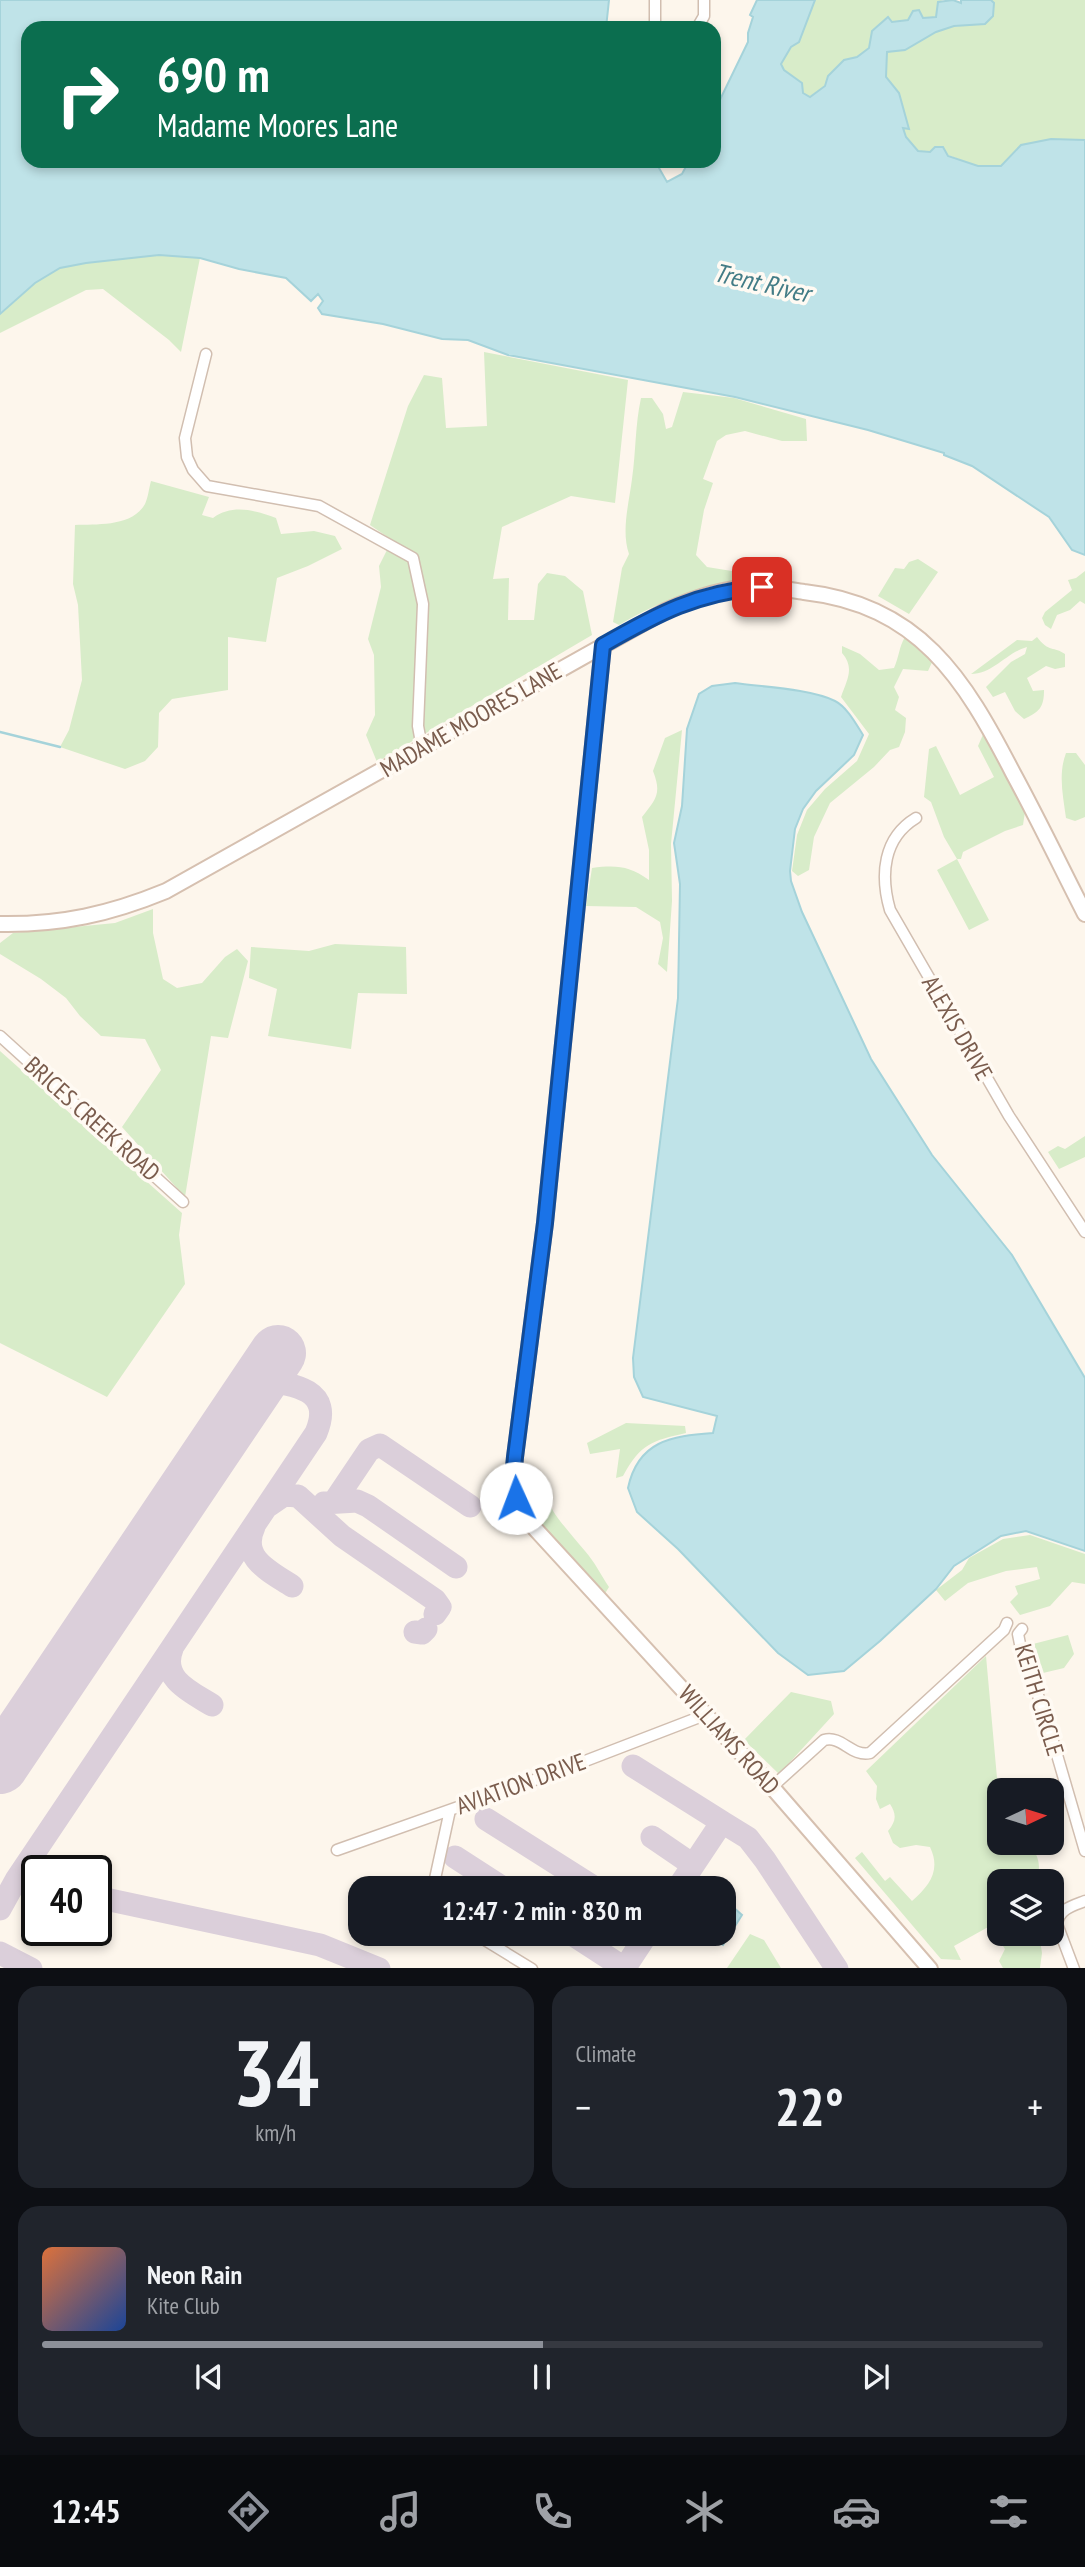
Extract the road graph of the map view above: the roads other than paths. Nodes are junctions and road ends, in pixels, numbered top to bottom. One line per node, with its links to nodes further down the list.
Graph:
1 (655, 0): 3 (street)
2 (704, 0): 4 (street)
3 (655, 21)
4 (701, 21)
5 (206, 354): 7 (street)
6 (603, 645): 7 (street, MADAME MOORES LANE); 9 (street, MADAME MOORES LANE); 16 (street, WILLIAMS ROAD)
7 (422, 748): 10 (street, MADAME MOORES LANE)
8 (916, 818): 13 (street, ALEXIS DRIVE)
9 (1085, 914)
10 (0, 924)
11 (0, 1036): 12 (street, BRICES CREEK ROAD)
12 (183, 1202)
13 (1085, 1233)
14 (1007, 1623): 17 (street)
15 (1022, 1629): 20 (street, KEITH CIRCLE)
16 (704, 1713): 17 (street, WILLIAMS ROAD); 18 (street, AVIATION DRIVE)
17 (772, 1787): 25 (street, WILLIAMS ROAD)
18 (450, 1810): 19 (street, AVIATION DRIVE); 21 (street)
19 (337, 1850)
20 (1085, 1852)
21 (436, 1876)
22 (1085, 1901): 26 (street)
23 (495, 1946): 24 (street)
24 (530, 1968)
25 (929, 1968)
26 (1074, 1968)

